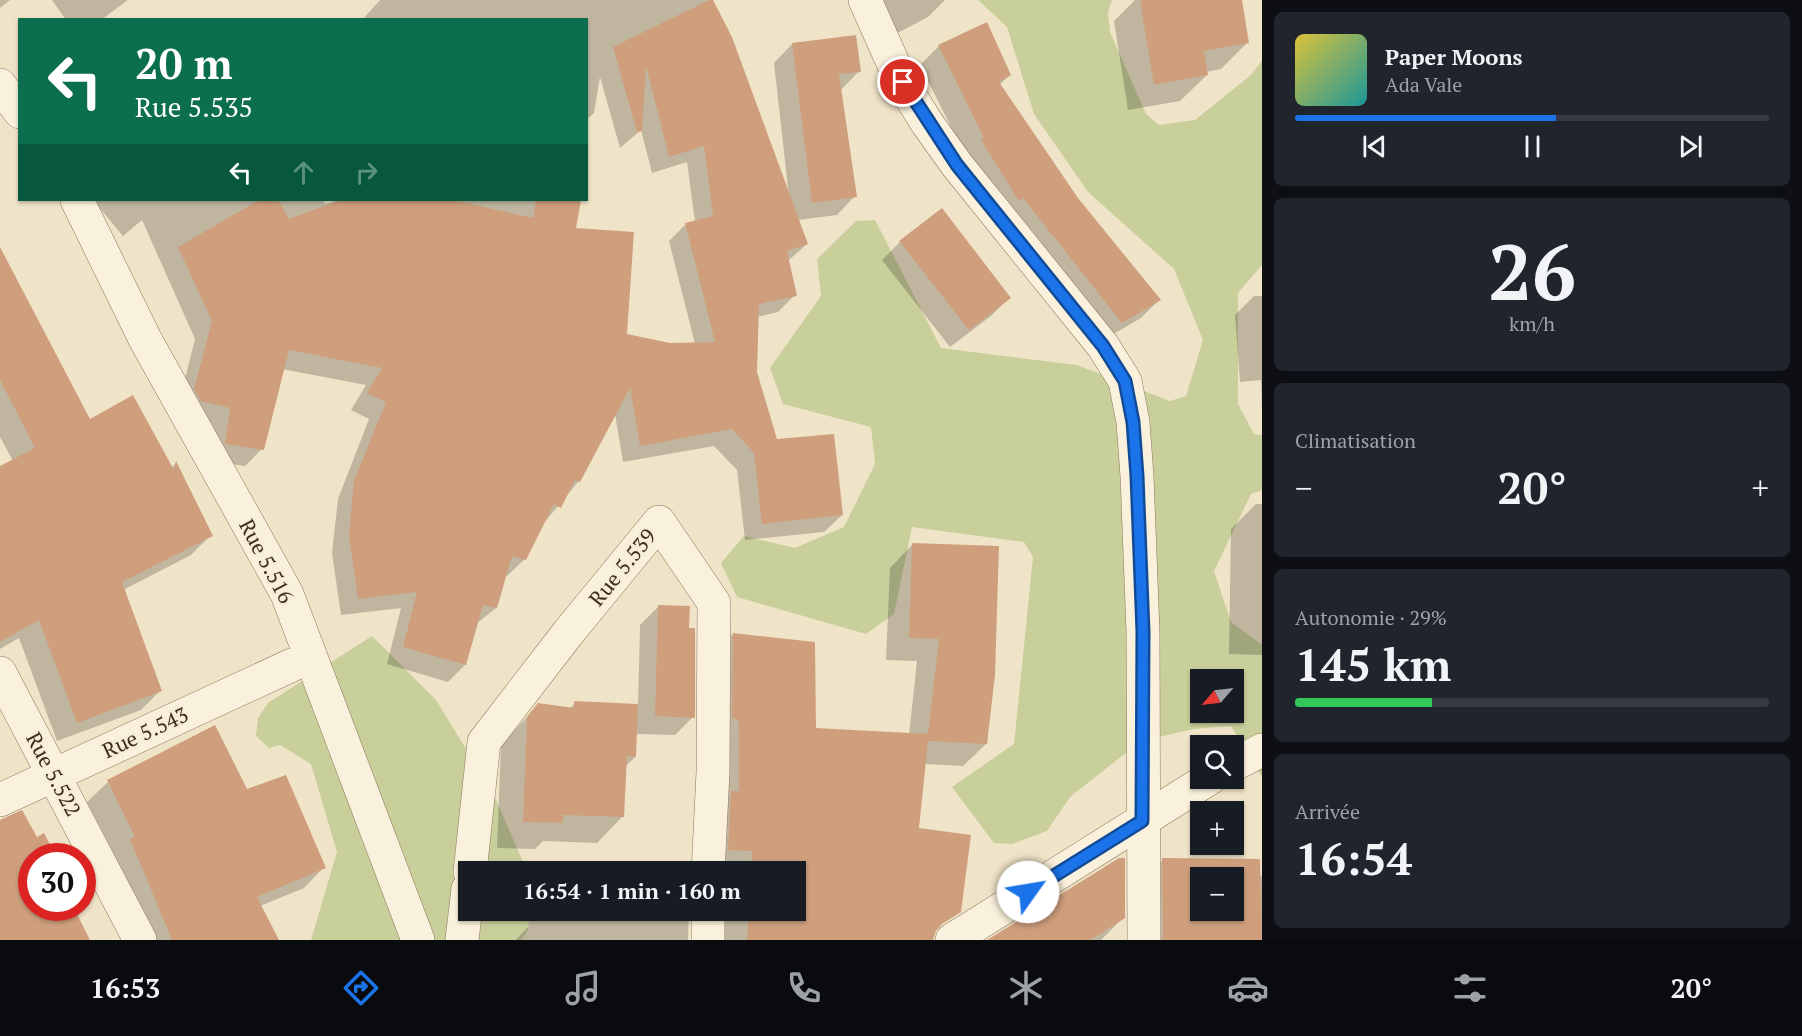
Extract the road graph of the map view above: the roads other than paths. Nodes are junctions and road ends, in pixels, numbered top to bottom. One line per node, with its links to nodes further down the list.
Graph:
1 (865, 0): 12 (street)
2 (0, 85): 3 (street)
3 (18, 109)
4 (77, 201): 18 (street, Rue 5.516)
5 (292, 665): 9 (street, Rue 5.543)
6 (0, 673): 9 (street, Rue 5.522)
7 (1262, 750): 8 (street)
8 (1244, 759)
9 (54, 773): 11 (street, Rue 5.543); 17 (street, Rue 5.522)
10 (1193, 789): 12 (street)
11 (0, 800)
12 (1142, 821): 21 (street); 22 (street)
13 (471, 861): 14 (street, Rue 5.539)
14 (709, 861)
15 (464, 921): 19 (street)
16 (708, 921): 20 (street)
17 (140, 940)
18 (418, 940)
19 (462, 940)
20 (708, 940)
21 (952, 940)
22 (1144, 940)

